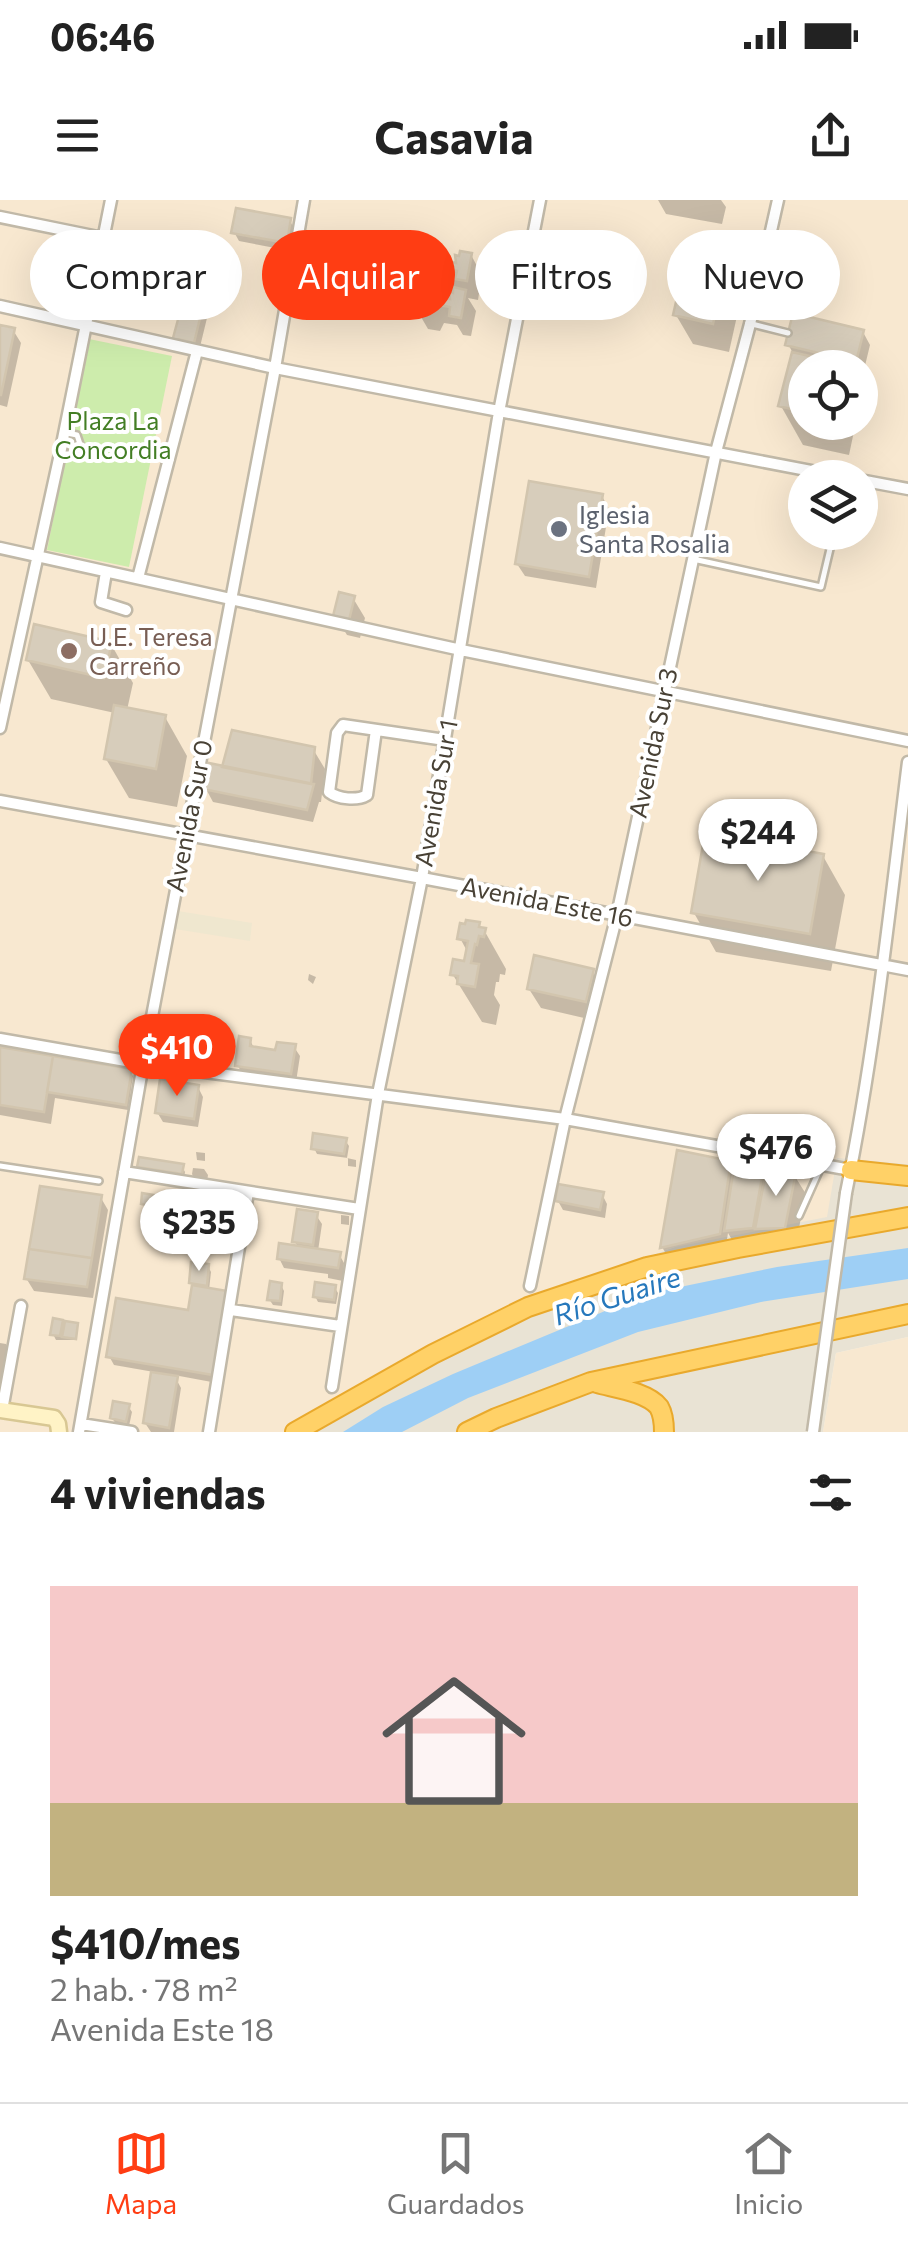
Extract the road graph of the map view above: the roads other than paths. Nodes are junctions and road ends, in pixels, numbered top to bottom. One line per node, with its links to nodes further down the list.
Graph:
1 (111, 200): 7 (street)
2 (304, 200): 16 (street, Avenida Sur 0)
3 (540, 200): 8 (street, Avenida Sur 1)
4 (778, 200): 12 (street, Avenida Sur 3)
5 (0, 218): 6 (street)
6 (62, 230)
7 (105, 230)
8 (534, 230)
9 (0, 306): 13 (street)
10 (87, 320): 13 (street)
11 (517, 320): 17 (street, Avenida Sur 1)
12 (750, 324): 14 (lane); 19 (street, Avenida Sur 3)
13 (86, 327): 15 (street); 18 (street)
14 (788, 333)
15 (197, 351): 16 (street); 29 (street)
16 (275, 368): 17 (street); 30 (street, Avenida Sur 0)
17 (500, 412): 19 (street); 32 (street, Avenida Sur 1)
18 (64, 432): 20 (street); 20 (lane)
19 (716, 452): 21 (street); 27 (street, Avenida Sur 3)
20 (60, 454): 26 (street)
21 (788, 466)
22 (878, 483): 23 (street)
23 (908, 489)
24 (0, 548): 26 (street)
25 (830, 550): 27 (lane)
26 (38, 557): 28 (street); 34 (street)
27 (692, 559): 33 (street, Avenida Sur 3)
28 (106, 572): 29 (street); 31 (street)
29 (138, 578): 30 (street)
30 (231, 598): 32 (street); 41 (street, Avenida Sur 0)
31 (126, 610)
32 (461, 650): 33 (street); 37 (street, Avenida Sur 1)
33 (663, 691): 38 (street); 43 (street, Avenida Sur 3)
34 (2, 714): 35 (street)
35 (0, 728)
36 (376, 730): 36 (street); 37 (street)
37 (445, 740): 42 (street, Avenida Sur 1)
38 (908, 741)
39 (908, 762): 44 (street)
40 (0, 801): 41 (street, Avenida Este 16)
41 (186, 834): 42 (street, Avenida Este 16); 47 (street, Avenida Sur 0)
42 (422, 878): 43 (street, Avenida Este 16); 48 (street, Avenida Sur 1)
43 (616, 915): 44 (street, Avenida Este 16); 49 (street, Avenida Sur 3)
44 (882, 965): 45 (street, Avenida Este 16); 52 (street)
45 (908, 970)
46 (0, 1039): 47 (street)
47 (142, 1064): 48 (street); 53 (street, Avenida Sur 0)
48 (378, 1094): 49 (street); 57 (street, Avenida Sur 1)
49 (566, 1119): 50 (street); 60 (street, Avenida Sur 3)
50 (822, 1164): 52 (street); 58 (lane)
51 (0, 1166): 55 (lane)
52 (851, 1170): 54 (highway); 75 (street, bridge)
53 (124, 1172): 56 (street); 68 (street, Avenida Sur 0)
54 (908, 1176)
55 (99, 1181)
56 (248, 1192): 57 (street); 62 (street)
57 (359, 1209): 64 (street, Avenida Sur 1)
58 (799, 1216)
59 (908, 1217): 72 (highway)
60 (530, 1286)
61 (21, 1306): 67 (street)
62 (230, 1310): 64 (street); 71 (street)
63 (908, 1314): 65 (highway)
64 (340, 1326): 66 (street, Avenida Sur 1)
65 (592, 1382): 73 (highway); 74 (highway)
66 (332, 1386)
67 (1, 1410): 69 (main road)
68 (80, 1428): 70 (street)
69 (59, 1432)
70 (132, 1432)
71 (209, 1432)
72 (295, 1432)
73 (467, 1432)
74 (664, 1432)
75 (813, 1432)

